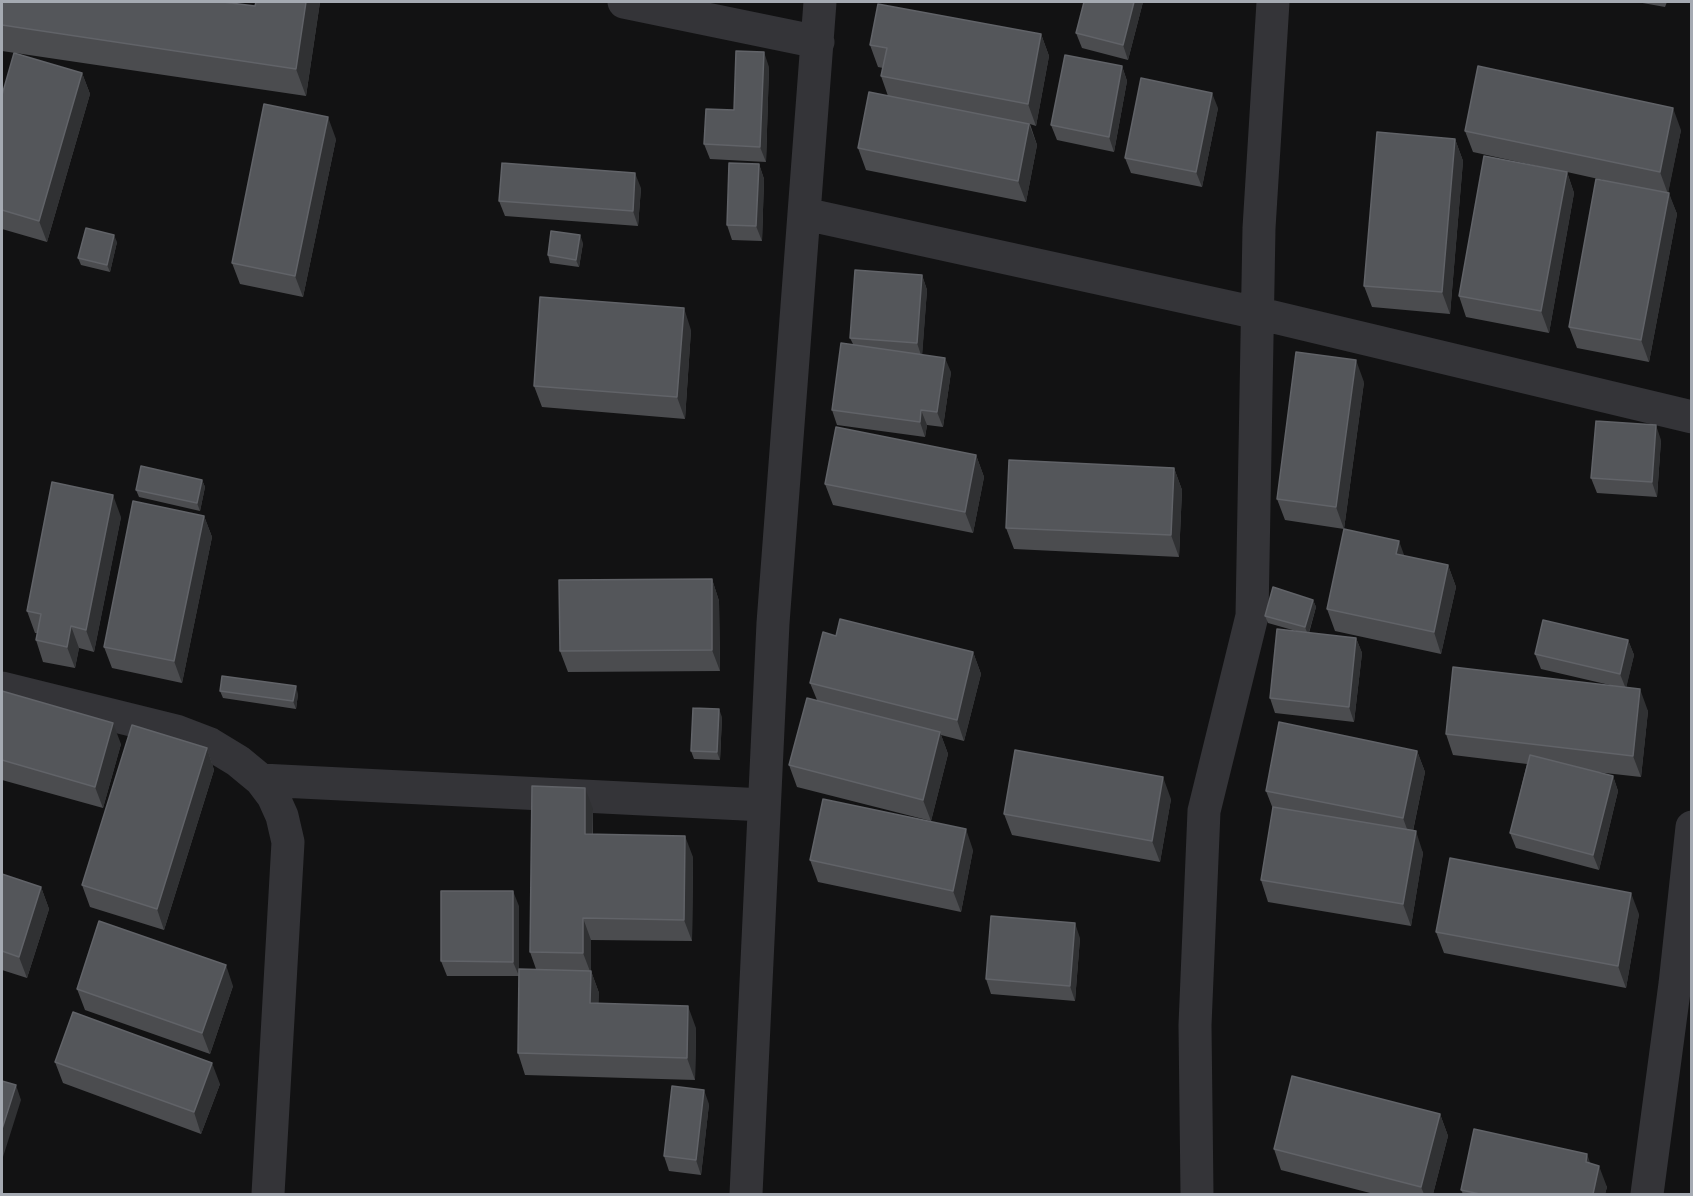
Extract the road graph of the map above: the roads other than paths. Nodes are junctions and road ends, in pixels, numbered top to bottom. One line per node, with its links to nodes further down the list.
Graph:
1 (624, 2): 4 (street)
2 (820, 2): 4 (street)
3 (1273, 2): 6 (street)
4 (818, 42): 5 (street)
5 (805, 214): 6 (street); 10 (street)
6 (1257, 314): 7 (street); 14 (street)
7 (1692, 417)
8 (2, 688): 9 (street)
9 (261, 780): 10 (street); 12 (street)
10 (764, 805): 13 (street)
11 (1692, 827): 15 (street)
12 (268, 1194)
13 (746, 1194)
14 (1197, 1194)
15 (1647, 1194)

